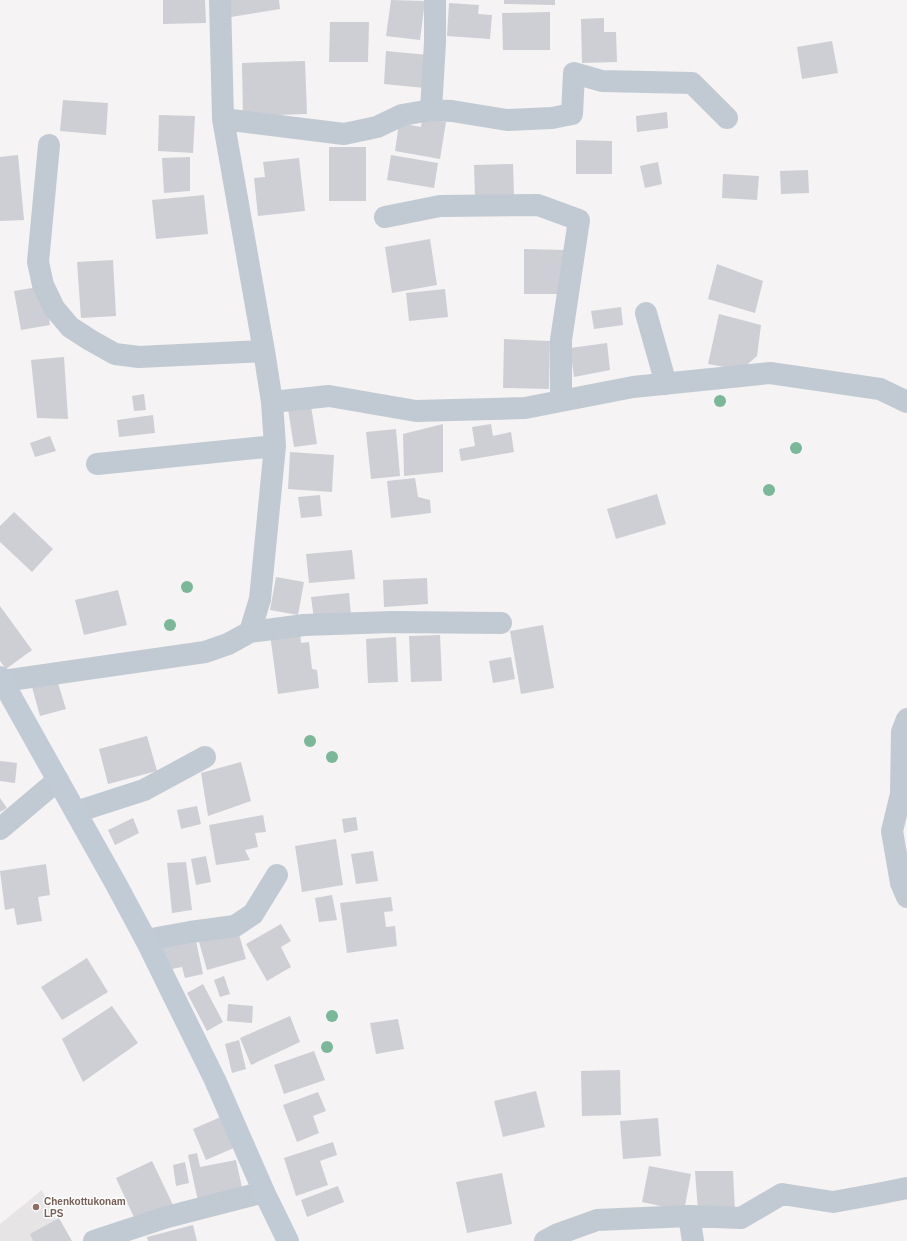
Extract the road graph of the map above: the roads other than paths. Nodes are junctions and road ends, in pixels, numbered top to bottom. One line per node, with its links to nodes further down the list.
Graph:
1 (220, 0): 5 (street)
2 (435, 0): 3 (street)
3 (431, 110): 4 (street); 5 (street)
4 (727, 118)
5 (223, 119): 9 (street)
6 (48, 145): 9 (street)
7 (385, 217): 11 (street)
8 (646, 313): 10 (street)
9 (264, 351): 12 (street)
10 (666, 384): 11 (street); 13 (street)
11 (561, 401): 12 (street)
12 (272, 402): 14 (street)
13 (907, 402)
14 (275, 446): 15 (street); 17 (street)
15 (97, 464)
16 (501, 623): 17 (street)
17 (250, 632): 18 (street)
18 (1, 679): 21 (main road)
19 (907, 719): 25 (street)
20 (205, 756): 22 (street)
21 (58, 780): 22 (main road); 23 (street)
22 (76, 812): 26 (main road)
23 (0, 828)
24 (277, 875): 26 (street)
25 (907, 897)
26 (146, 940): 28 (main road)
27 (907, 1188): 29 (street)
28 (264, 1192): 30 (street); 31 (main road)
29 (689, 1216): 32 (street); 33 (street)
30 (94, 1241)
31 (288, 1241)
32 (545, 1241)
33 (693, 1241)

